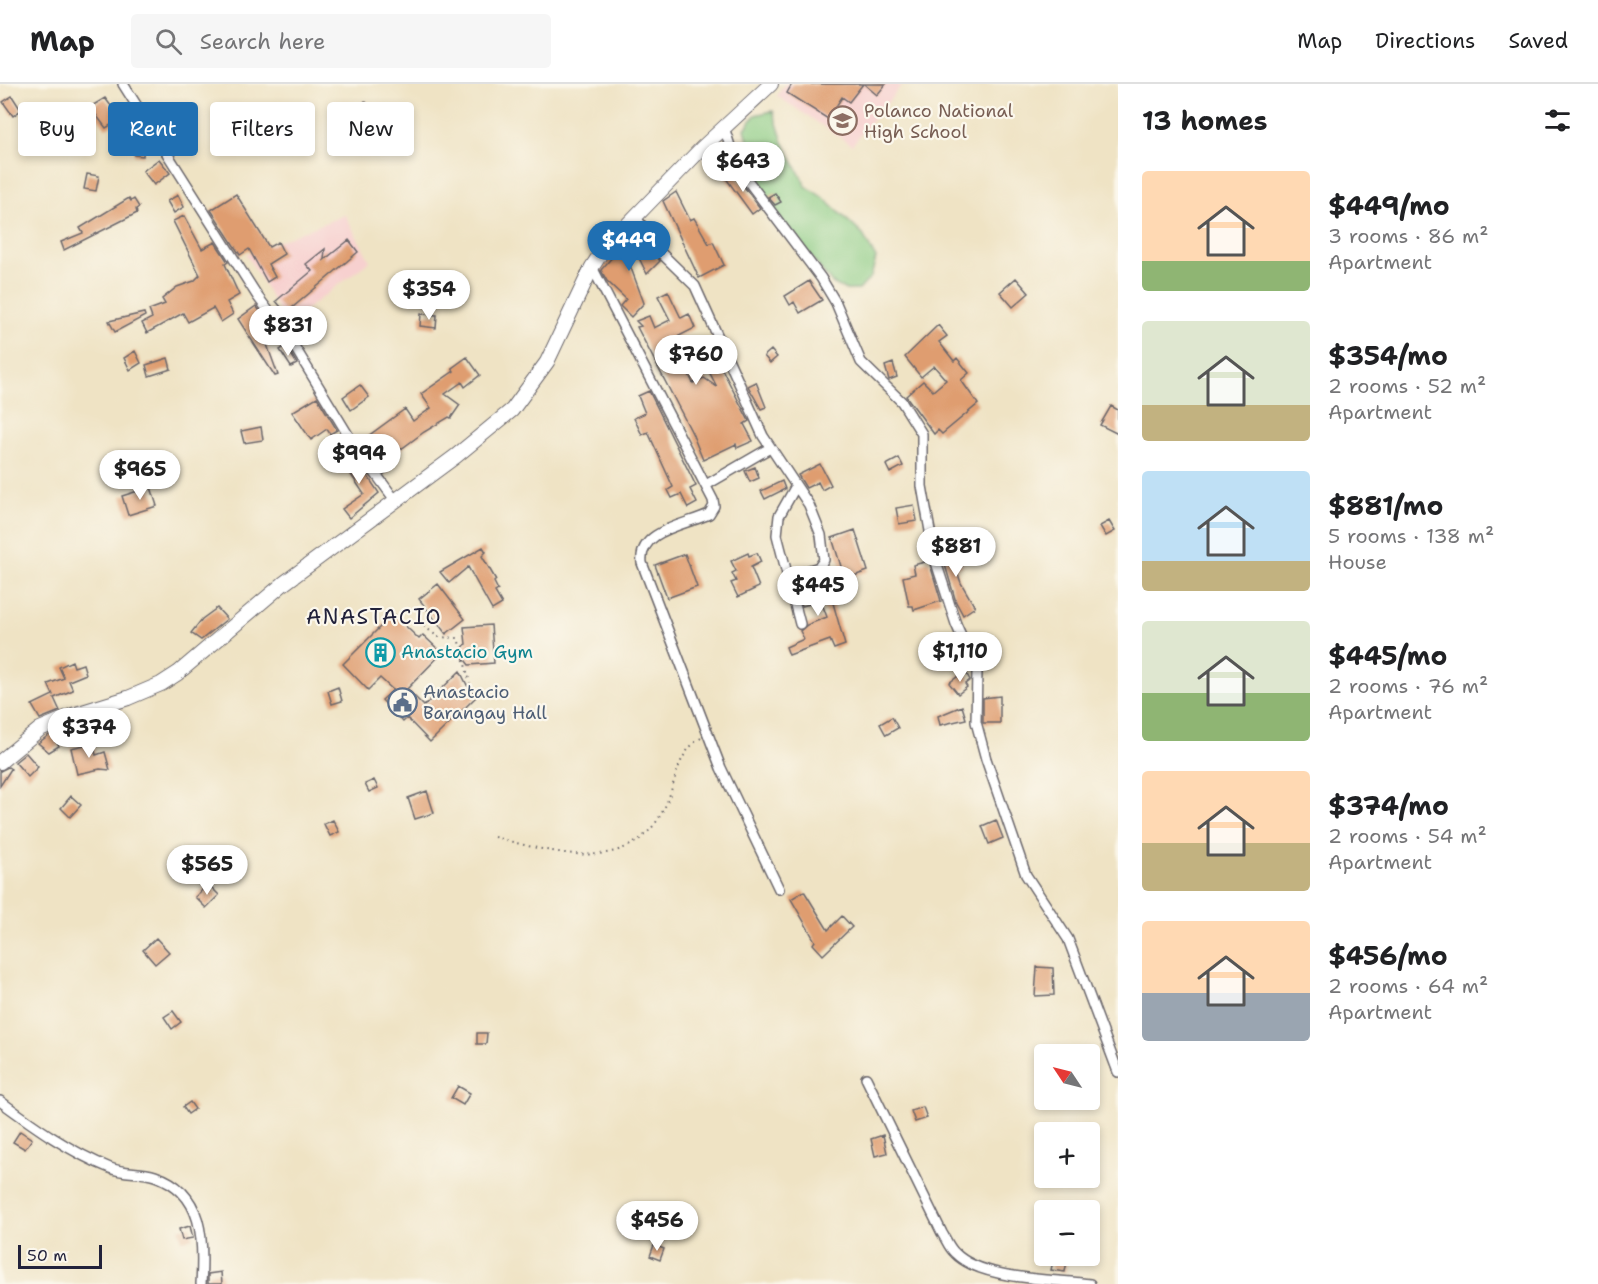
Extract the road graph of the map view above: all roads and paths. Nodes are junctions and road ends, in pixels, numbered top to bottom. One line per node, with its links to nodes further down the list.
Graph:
1 (123, 84): 9 (street)
2 (771, 84): 3 (street)
3 (724, 127): 4 (street); 18 (street)
4 (635, 216): 5 (street); 6 (street)
5 (592, 267): 7 (street); 9 (street)
6 (770, 448): 7 (street); 8 (street)
7 (706, 485): 14 (street)
8 (796, 486): 10 (street); 10 (street)
9 (395, 500): 15 (street)
10 (788, 577): 11 (street)
11 (800, 624)
12 (424, 626): 13 (path)
13 (470, 683)
14 (707, 734): 16 (path); 17 (street)
15 (0, 762)
16 (494, 837)
17 (779, 889)
18 (1118, 1072)
19 (866, 1078): 22 (street)
20 (0, 1101): 21 (street)
21 (201, 1284)
22 (1090, 1284)

